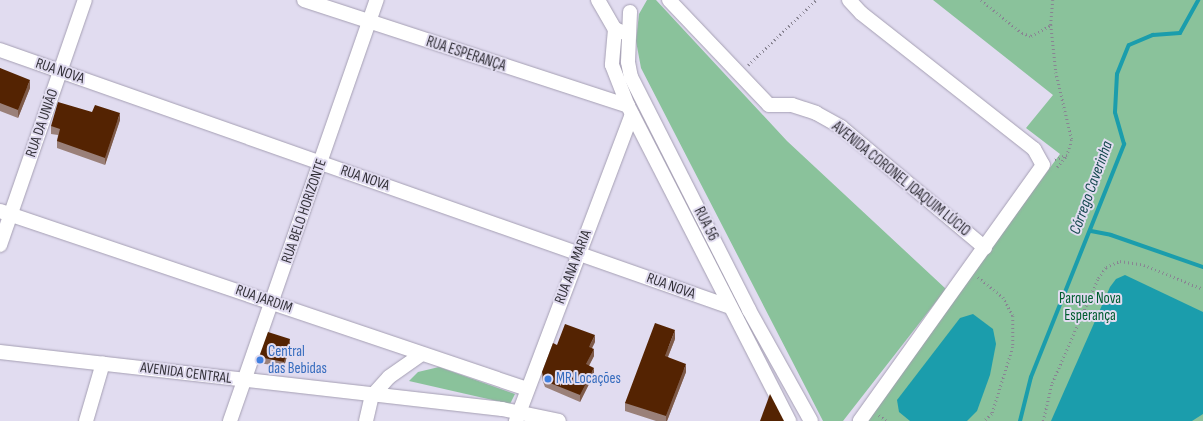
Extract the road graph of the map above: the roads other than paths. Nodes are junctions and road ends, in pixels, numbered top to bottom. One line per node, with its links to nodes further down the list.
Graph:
1 (85, 0): 12 (street, RUA DA UNIÃO)
2 (304, 0): 8 (street, RUA ESPERANÇA)
3 (377, 0): 8 (street, RUA BELO HORIZONTE)
4 (598, 0): 9 (street)
5 (669, 0): 17 (street, AVENIDA CORONEL JOAQUIM LÚCIO)
6 (849, 0): 17 (street, AVENIDA CORONEL JOAQUIM LÚCIO)
7 (632, 6): 9 (street); 10 (street)
8 (369, 22): 13 (street, RUA ESPERANÇA); 14 (street, RUA BELO HORIZONTE)
9 (615, 29): 10 (street); 13 (street, RUA 56)
10 (629, 35): 34 (street, RUA 56)
11 (0, 50): 12 (street, RUA NOVA)
12 (60, 71): 14 (street, RUA NOVA); 15 (street, RUA DA UNIÃO)
13 (630, 110): 18 (street, RUA ANA MARIA); 20 (street, RUA 56)
14 (321, 162): 18 (street, RUA NOVA); 19 (street, RUA BELO HORIZONTE)
15 (5, 213): 16 (street, RUA DA UNIÃO); 19 (street, RUA JARDIM)
16 (0, 245)
17 (985, 248): 28 (street, AVENIDA CORONEL JOAQUIM LÚCIO)
18 (578, 253): 20 (street, RUA NOVA); 25 (street, RUA ANA MARIA)
19 (273, 301): 22 (street, RUA JARDIM); 24 (street, RUA BELO HORIZONTE)
20 (730, 307): 33 (street, RUA 56)
21 (0, 352): 23 (street, AVENIDA CENTRAL)
22 (421, 355): 25 (street, RUA JARDIM); 26 (street)
23 (103, 363): 24 (street, AVENIDA CENTRAL); 29 (street)
24 (243, 380): 26 (street, AVENIDA CENTRAL); 30 (street, RUA BELO HORIZONTE)
25 (527, 389): 27 (street, RUA ANA MARIA)
26 (372, 396): 27 (street, AVENIDA CENTRAL); 31 (street)
27 (518, 417): 32 (street, AVENIDA CENTRAL)
28 (863, 419)
29 (86, 421)
30 (230, 421)
31 (366, 421)
32 (559, 421)
33 (789, 421)
34 (811, 421)

